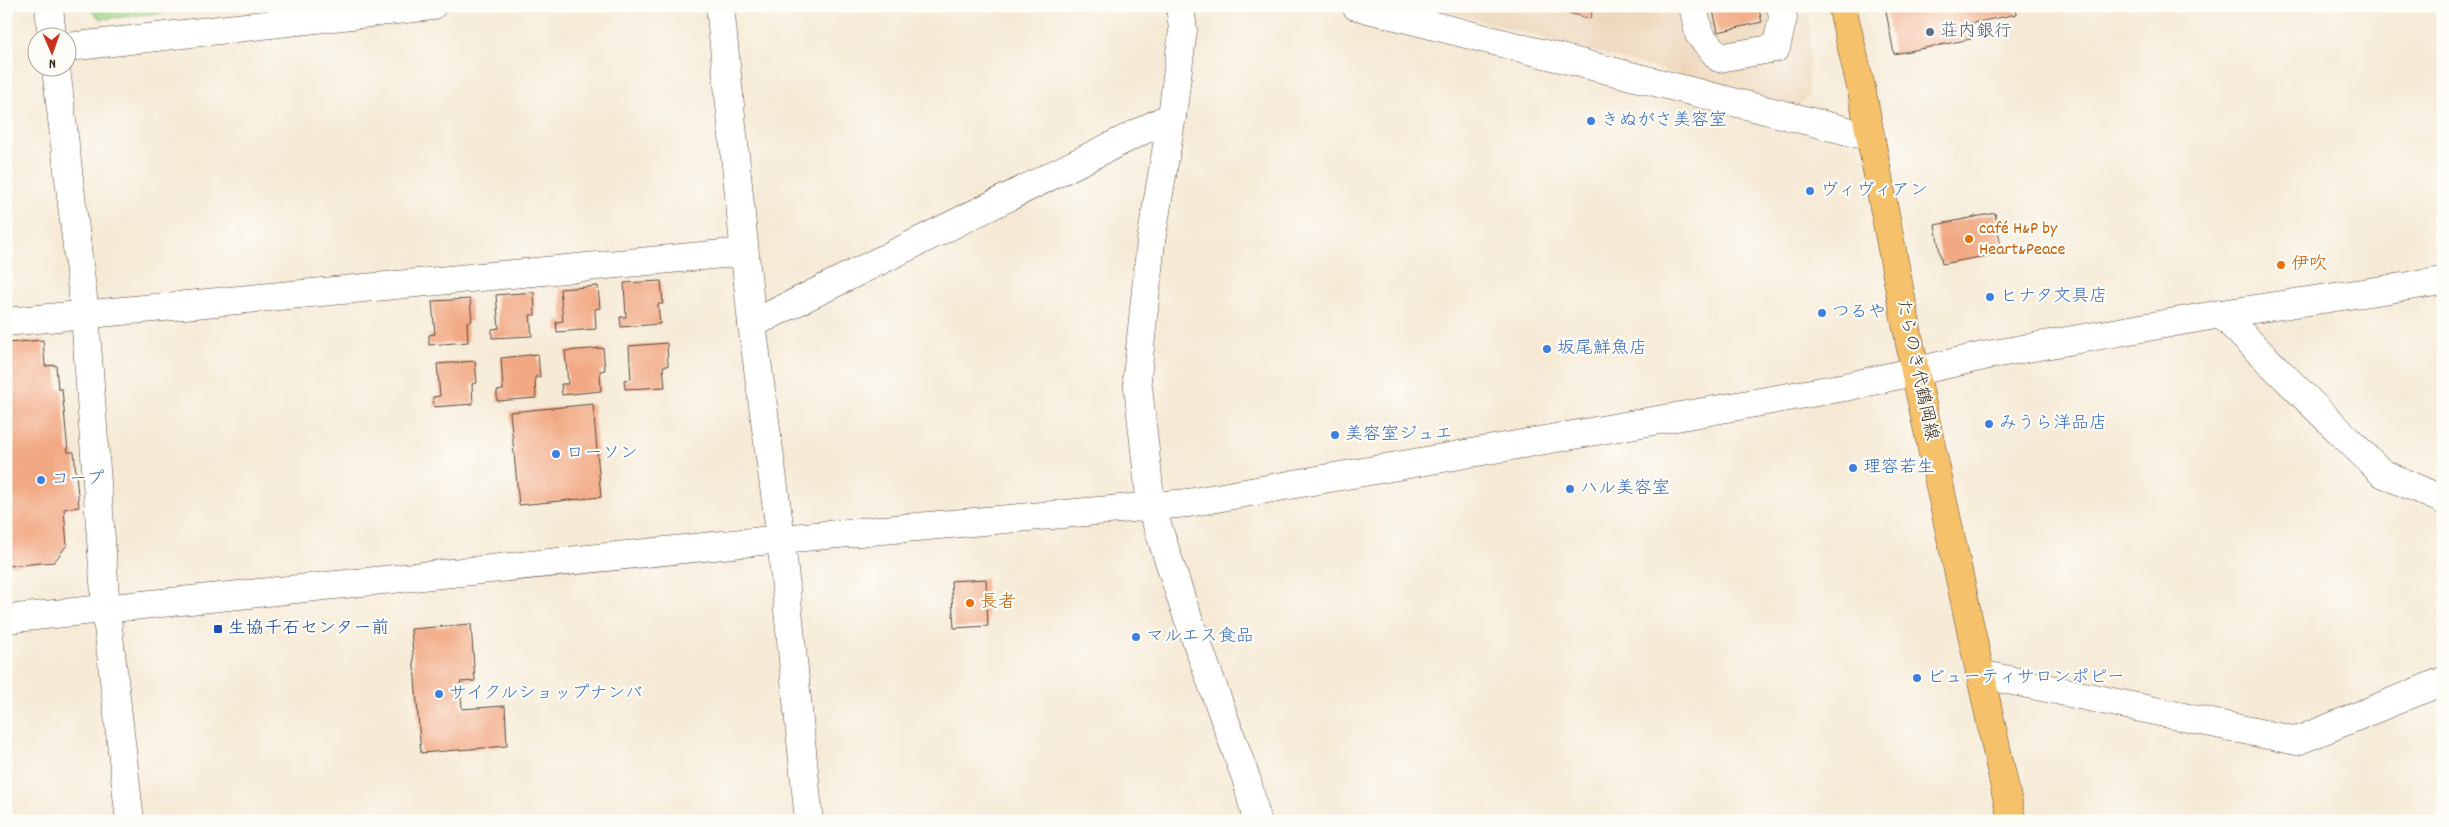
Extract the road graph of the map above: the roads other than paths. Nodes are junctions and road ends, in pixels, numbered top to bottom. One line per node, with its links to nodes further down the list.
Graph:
1 (49, 6): 10 (street)
2 (432, 6): 9 (street)
3 (720, 6): 15 (street)
4 (1180, 6): 13 (street)
5 (1356, 6): 14 (street)
6 (1693, 6): 7 (street)
7 (1781, 6)
8 (1842, 6): 14 (main road, たらのき代鶴岡線)
9 (296, 14): 11 (street)
10 (51, 28)
11 (78, 46)
12 (57, 78): 18 (street)
13 (1172, 116): 20 (street); 23 (street)
14 (1871, 137): 21 (main road, たらのき代鶴岡線)
15 (744, 252): 18 (street); 20 (street)
16 (2443, 281): 17 (street)
17 (2221, 314): 21 (street); 22 (street)
18 (85, 315): 19 (street); 25 (street)
19 (6, 322)
20 (752, 324): 24 (street)
21 (1915, 371): 23 (street); 27 (main road, たらのき代鶴岡線)
22 (2443, 500)
23 (1151, 506): 24 (street); 31 (street)
24 (781, 539): 25 (street); 30 (street)
25 (106, 609): 26 (street); 29 (street)
26 (6, 619)
27 (1980, 674): 28 (street); 32 (main road, たらのき代鶴岡線)
28 (2443, 681)
29 (130, 821)
30 (809, 821)
31 (1257, 821)
32 (2012, 821)

